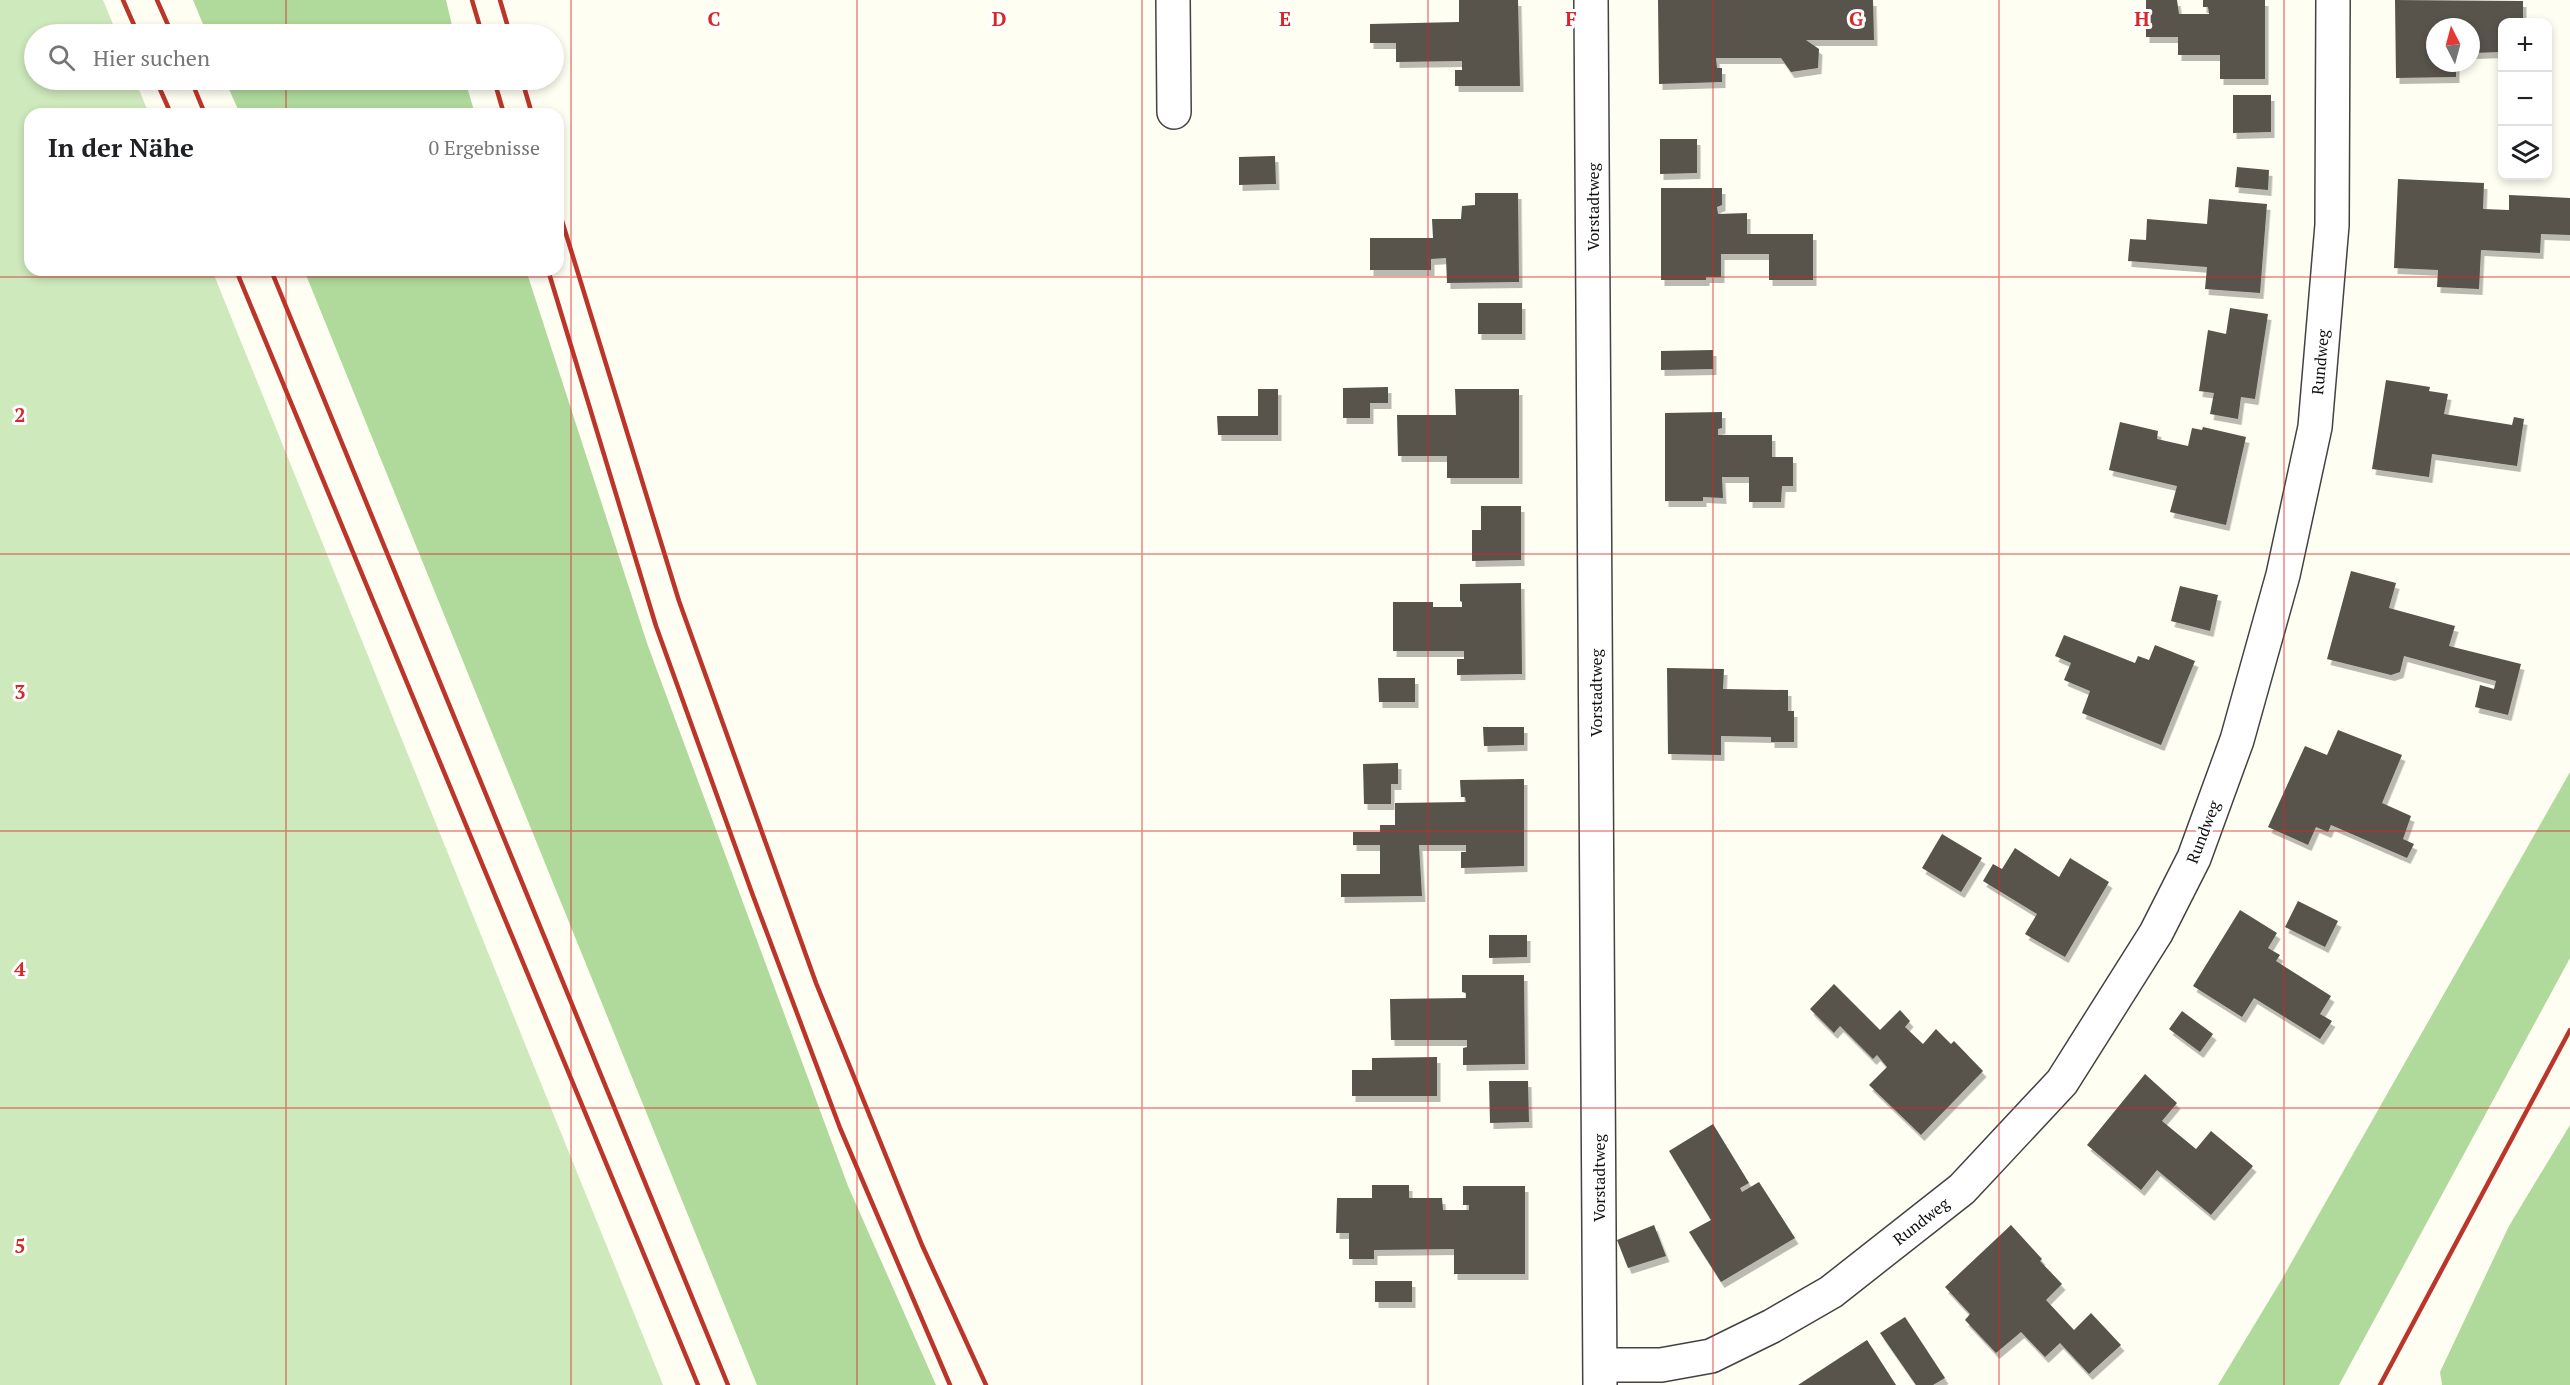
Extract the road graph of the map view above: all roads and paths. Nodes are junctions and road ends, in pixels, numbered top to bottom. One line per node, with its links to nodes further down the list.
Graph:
1 (1173, 0): 4 (street)
2 (1591, 0): 5 (street, Vorstadtweg)
3 (2333, 0): 5 (street, Rundweg)
4 (1174, 112)
5 (1600, 1375)

